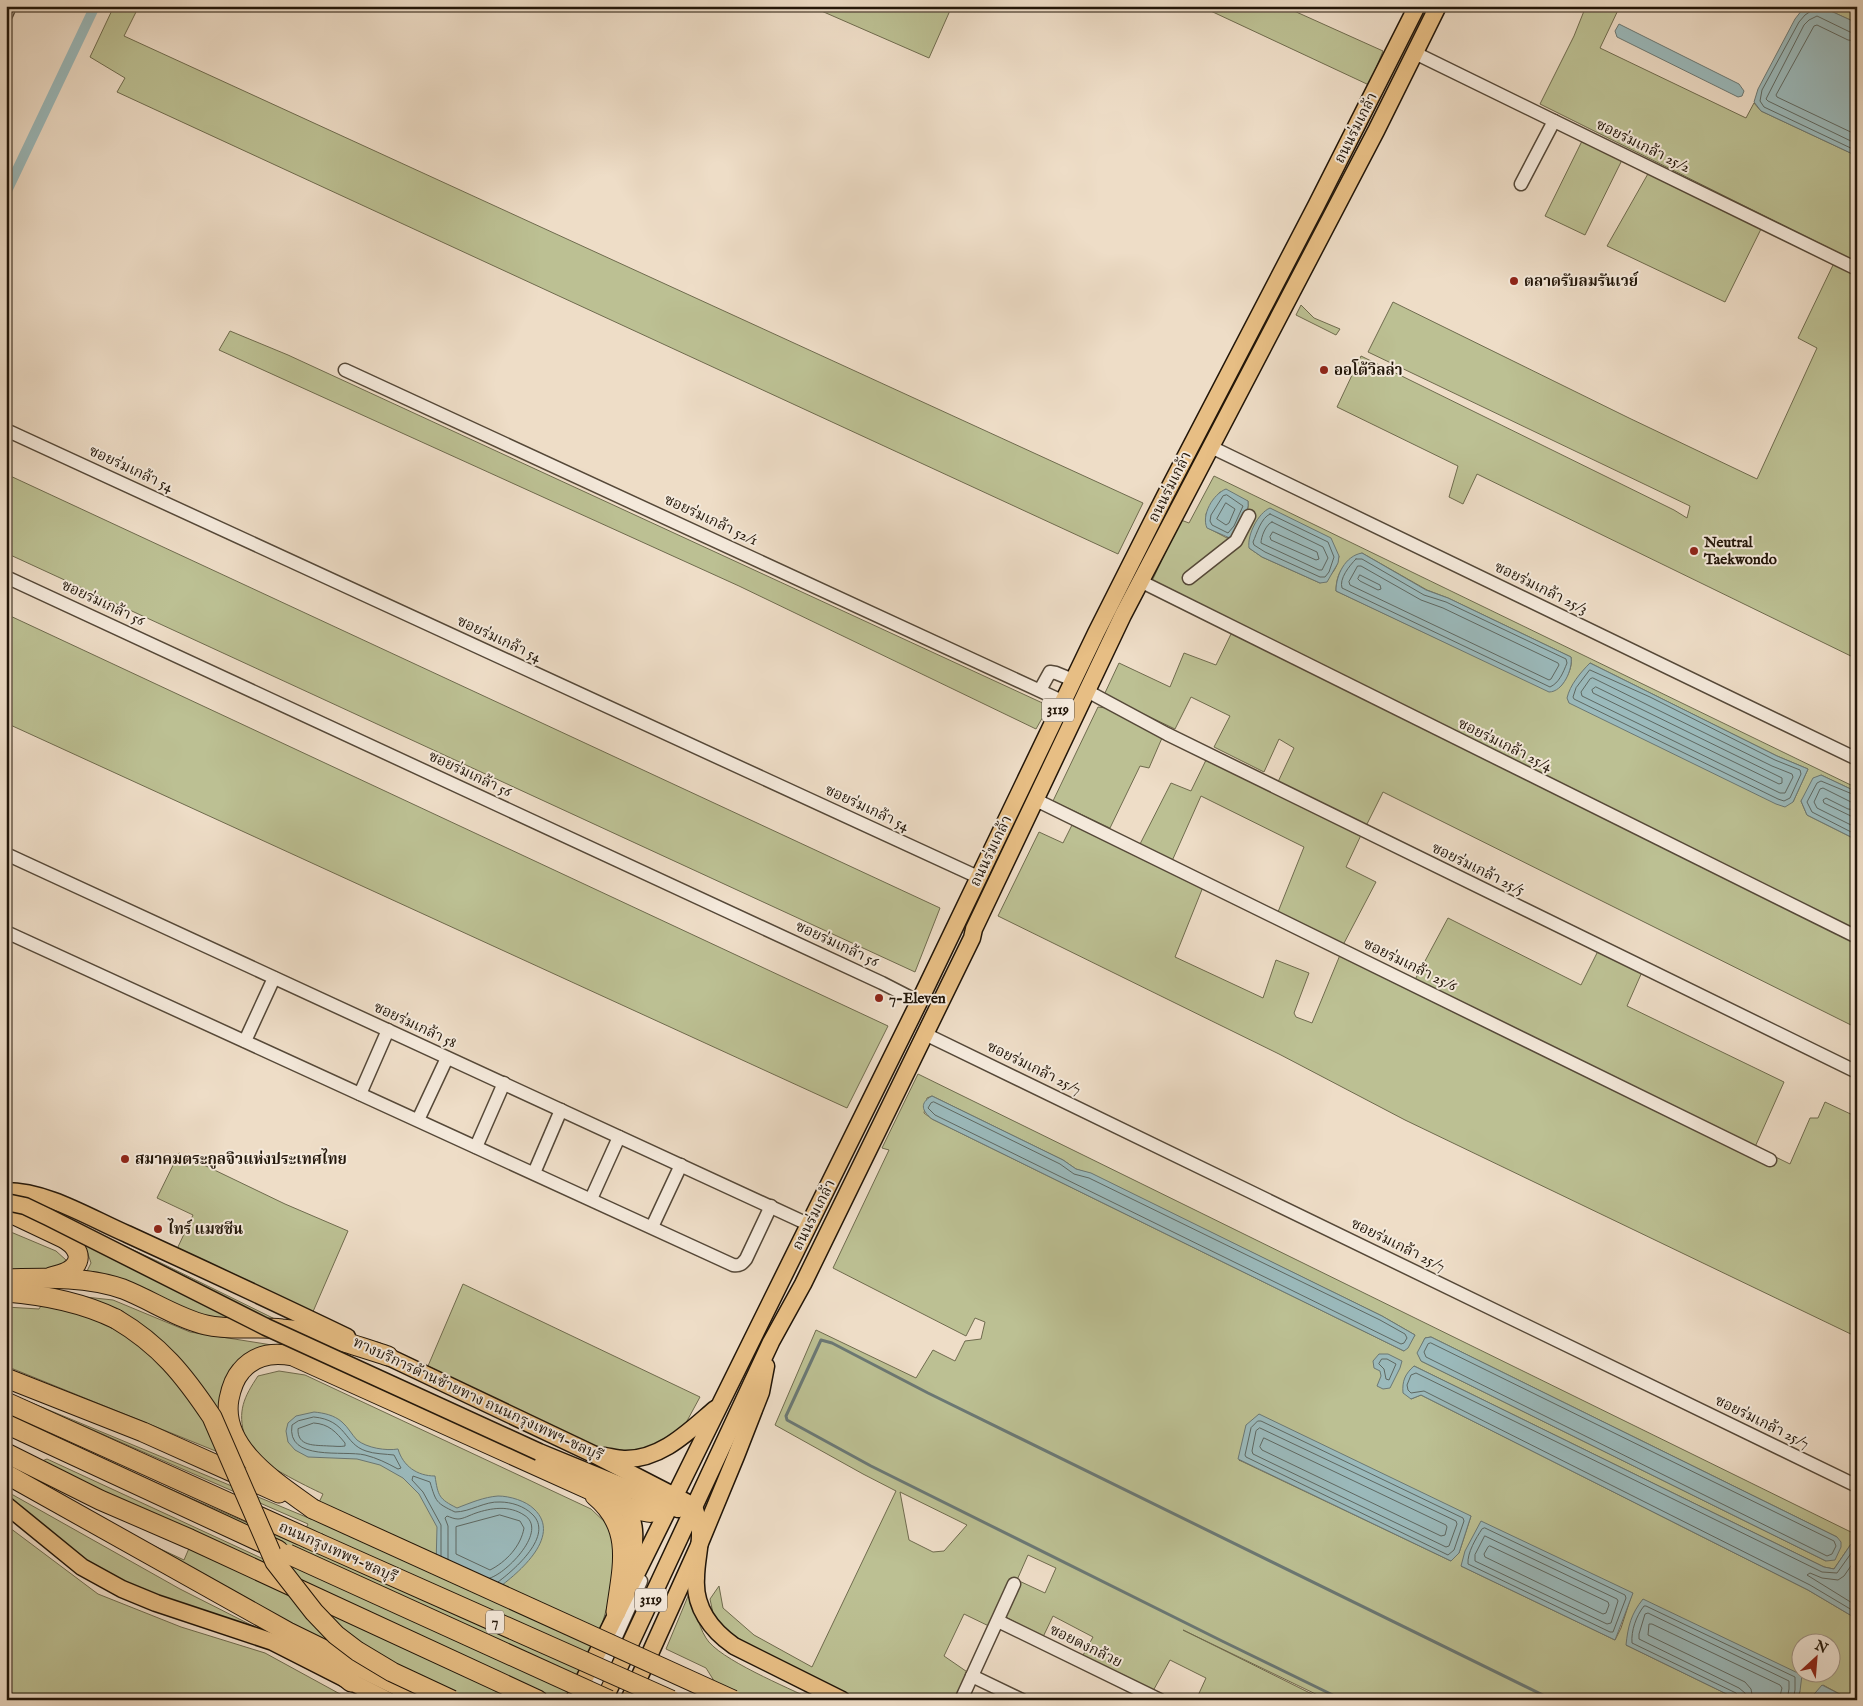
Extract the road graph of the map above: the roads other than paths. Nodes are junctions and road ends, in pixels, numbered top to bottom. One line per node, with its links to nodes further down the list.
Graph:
1 (10, 6): 4 (street)
2 (1417, 6): 16 (main road, ถนนร่มเกล้า / 3119)
3 (1438, 6): 5 (main road, ถนนร่มเกล้า / 3119)
4 (6, 15)
5 (1415, 53): 6 (street, ซอยร่มเกล้า 25/2); 11 (main road, ถนนร่มเกล้า / 3119)
6 (1554, 121): 7 (street); 8 (street, ซอยร่มเกล้า 25/2)
7 (1522, 184)
8 (1857, 269)
9 (345, 370): 17 (street, ซอยร่มเกล้า 52/1)
10 (6, 430): 23 (street, ซอยร่มเกล้า 54)
11 (1212, 447): 15 (main road, ถนนร่มเกล้า / 3119); 20 (street, ซอยร่มเกล้า 25/3)
12 (1249, 516): 14 (street)
13 (6, 577): 27 (street, ซอยร่มเกล้า 56)
14 (1189, 578)
15 (1140, 581): 18 (main road, ถนนร่มเกล้า / 3119); 25 (street, ซอยร่มเกล้า 25/4)
16 (1073, 680): 17 (street); 19 (main road, ถนนร่มเกล้า / 3119)
17 (1040, 690): 19 (street, ซอยร่มเกล้า 52/1)
18 (1087, 691): 21 (main road, ถนนร่มเกล้า / 3119); 32 (street, ซอยร่มเกล้า 25/5)
19 (1062, 701): 23 (main road, ถนนร่มเกล้า / 3119)
20 (1857, 759)
21 (1036, 800): 29 (main road, ถนนร่มเกล้า / 3119); 39 (street, ซอยร่มเกล้า 25/6)
22 (6, 854): 26 (street, ซอยร่มเกล้า 58)
23 (978, 877): 27 (main road, ถนนร่มเกล้า / 3119)
24 (6, 932): 30 (street)
25 (1857, 936)
26 (274, 978): 28 (street, ซอยร่มเกล้า 58); 30 (street)
27 (920, 1002): 47 (main road, ถนนร่มเกล้า / 3119)
28 (388, 1030): 31 (street, ซอยร่มเกล้า 58); 34 (street)
29 (925, 1034): 52 (main road, ถนนร่มเกล้า / 3119); 63 (street, ซอยร่มเกล้า 25/7)
30 (246, 1042): 34 (street)
31 (447, 1058): 33 (street, ซอยร่มเกล้า 58); 36 (street)
32 (1857, 1072)
33 (504, 1084): 35 (street, ซอยร่มเกล้า 58); 38 (street)
34 (360, 1094): 36 (street)
35 (561, 1110): 37 (street, ซอยร่มเกล้า 58); 41 (street)
36 (418, 1120): 38 (street)
37 (619, 1137): 40 (street, ซอยร่มเกล้า 58); 43 (street)
38 (476, 1146): 41 (street)
39 (1770, 1160)
40 (681, 1165): 45 (street, ซอยร่มเกล้า 58); 48 (street)
41 (534, 1173): 43 (street)
42 (11, 1189): 53 (main road, ทางบริการด้านซ้ายทาง ถนนกรุงเทพฯ-ชลบุรี)
43 (591, 1199): 48 (street)
44 (6, 1202): 61 (main road, ทางบริการด้านซ้ายทาง ถนนกรุงเทพฯ-ชลบุรี, bridge)
45 (771, 1206): 47 (street, ซอยร่มเกล้า 58); 48 (street)
46 (6, 1211): 49 (highway)
47 (810, 1225): 56 (main road, ถนนร่มเกล้า / 3119)
48 (652, 1227)
49 (47, 1278): 50 (highway); 53 (highway)
50 (6, 1279)
51 (6, 1292): 82 (highway, bridge)
52 (771, 1342): 60 (main road); 69 (main road, ถนนร่มเกล้า / 3119)
53 (388, 1356): 59 (main road, ทางบริการด้านซ้ายทาง ถนนกรุงเทพฯ-ชลบุรี)
54 (6, 1378): 68 (highway)
55 (6, 1402): 88 (highway, ถนนกรุงเทพฯ-ชลบุรี / 7, bridge)
56 (720, 1405): 59 (main road); 65 (main road, ถนนร่มเกล้า / 3119)
57 (6, 1424): 79 (highway, ถนนกรุงเทพฯ-ชลบุรี / 7, bridge)
58 (6, 1453): 83 (highway, bridge)
59 (593, 1454): 65 (main road, ทางบริการด้านซ้ายทาง ถนนกรุงเทพฯ-ชลบุรี)
60 (736, 1456): 70 (main road); 73 (main road)
61 (582, 1469): 65 (main road, ทางบริการด้านซ้ายทาง ถนนกรุงเทพฯ-ชลบุรี); 67 (main road)
62 (6, 1474): 76 (highway)
63 (1857, 1486)
64 (588, 1490): 67 (highway); 68 (highway); 74 (highway)
65 (673, 1500): 67 (highway); 69 (main road, ทางบริการด้านซ้ายทาง ถนนกรุงเทพฯ-ชลบุรี); 72 (main road, ถนนร่มเกล้า / 3119); 85 (street)
66 (6, 1505): 78 (main road)
67 (628, 1507): 72 (main road)
68 (313, 1508): 89 (highway, bridge)
69 (692, 1511): 70 (main road); 79 (main road, ถนนร่มเกล้า / 3119)
70 (700, 1543): 73 (main road); 87 (main road)
71 (1014, 1584): 75 (street)
72 (628, 1589): 74 (main road, ถนนร่มเกล้า / 3119)
73 (701, 1608): 90 (main road)
74 (616, 1612): 84 (main road, ถนนร่มเกล้า / 3119)
75 (998, 1621): 77 (street); 93 (street, ซอยดงกล้วย)
76 (288, 1632): 78 (highway); 81 (highway)
77 (972, 1676): 91 (street); 92 (street)
78 (351, 1682): 80 (main road)
79 (610, 1692): 86 (main road, ถนนร่มเกล้า / 3119)
80 (387, 1700)
81 (427, 1700)
82 (452, 1700)
83 (538, 1700)
84 (574, 1700)
85 (588, 1700)
86 (604, 1700)
87 (629, 1700)
88 (671, 1700)
89 (733, 1700)
90 (842, 1700)
91 (961, 1700)
92 (1022, 1700)
93 (1160, 1700)

